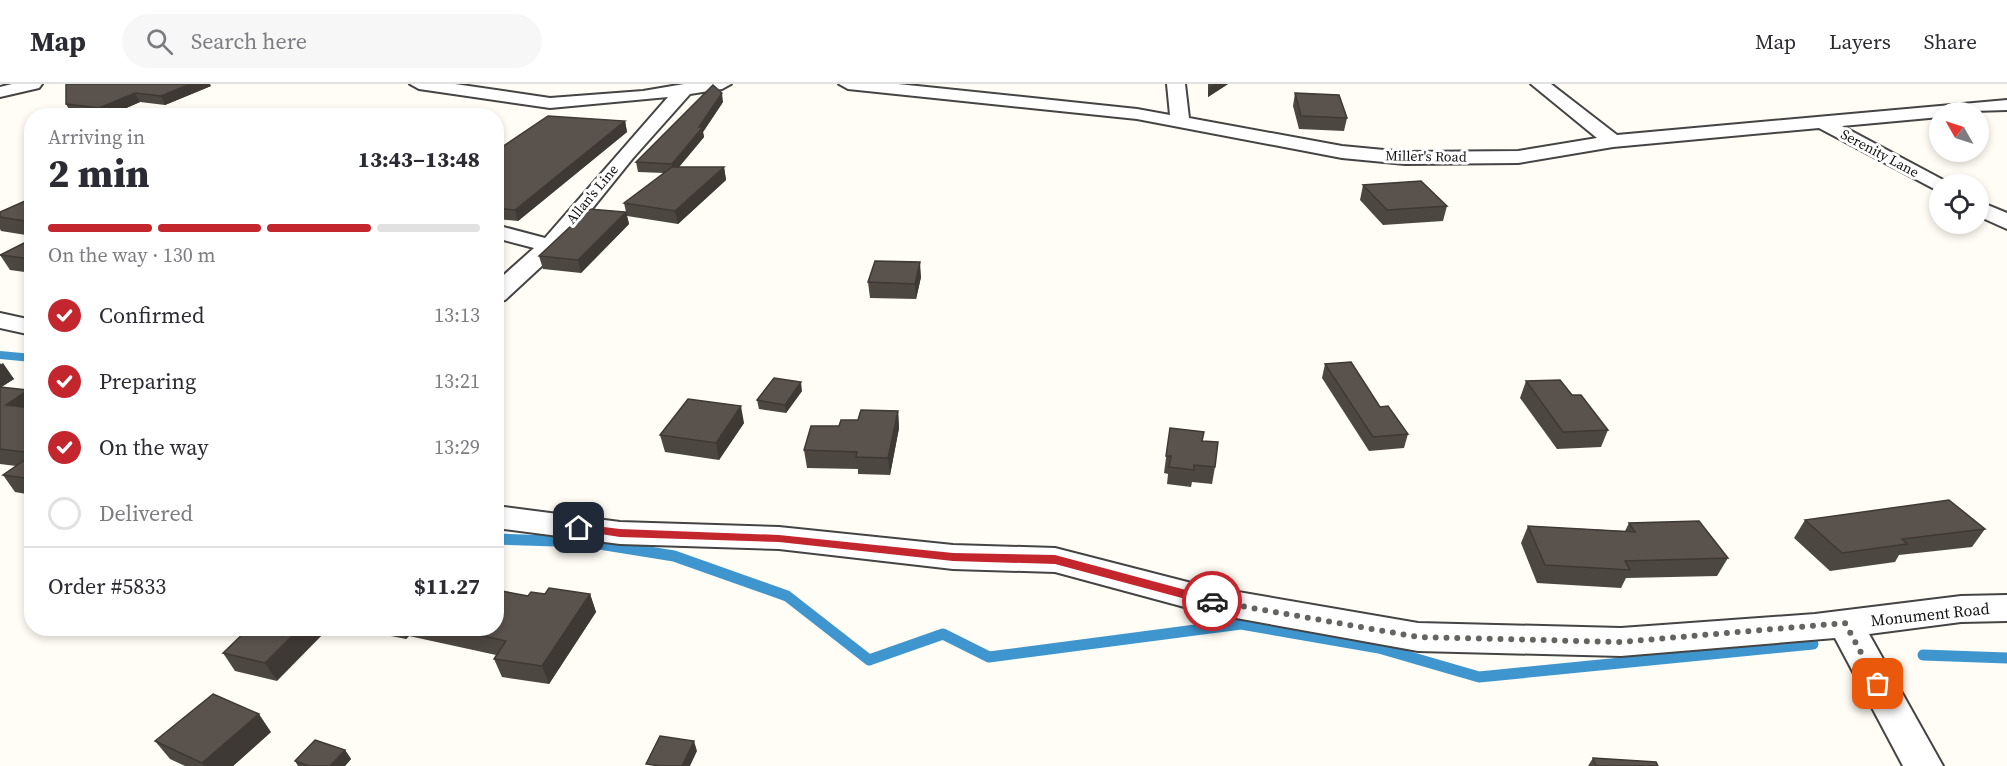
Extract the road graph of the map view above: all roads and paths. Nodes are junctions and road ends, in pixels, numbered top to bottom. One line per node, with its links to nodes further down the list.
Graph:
1 (33, 84): 8 (street)
2 (419, 84): 7 (street)
3 (722, 84): 7 (street)
4 (848, 84): 11 (street, Miller's Road)
5 (1176, 84): 11 (street)
6 (1540, 84): 12 (street)
7 (685, 89): 17 (street, Allan's Line)
8 (0, 92)
9 (2007, 105): 10 (street, Miller's Road)
10 (1820, 121): 12 (street, Miller's Road); 13 (street, Serenity Lane)
11 (1180, 122): 12 (street, Miller's Road)
12 (1613, 141)
13 (1929, 180)
14 (1989, 213): 15 (street)
15 (2007, 222)
16 (504, 233): 17 (street)
17 (550, 246): 18 (street, Allan's Line)
18 (504, 288)
19 (0, 320): 20 (street)
20 (24, 326)
21 (504, 518): 23 (street, Monument Road)
22 (2007, 608): 23 (street, Monument Road)
23 (1845, 623): 24 (street)
24 (1923, 766)

